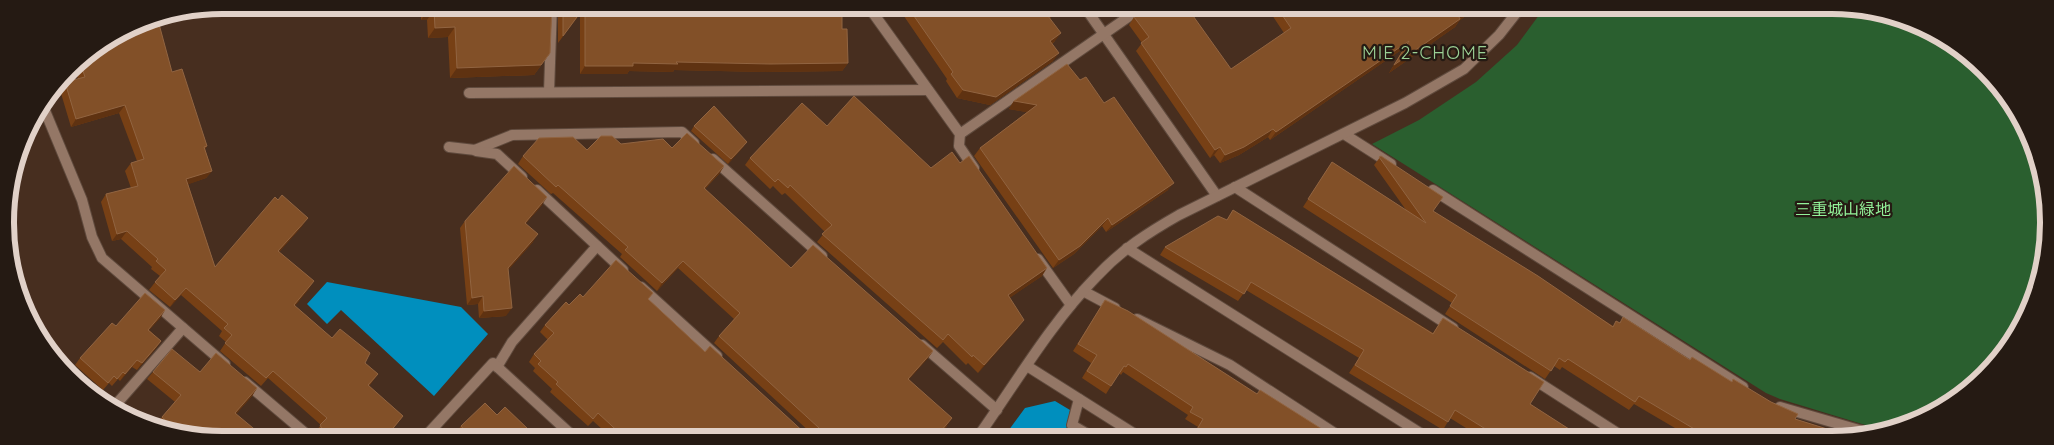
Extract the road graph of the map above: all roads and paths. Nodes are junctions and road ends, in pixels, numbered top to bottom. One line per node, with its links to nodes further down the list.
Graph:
1 (552, 14): 8 (street)
2 (874, 14): 7 (street)
3 (1090, 14): 6 (street)
4 (1132, 14): 6 (street)
5 (1515, 14): 12 (street)
6 (1104, 33): 11 (street); 19 (street)
7 (928, 90): 8 (street); 11 (street)
8 (549, 92): 9 (street)
9 (469, 93)
10 (46, 112): 26 (street)
11 (960, 134): 16 (street)
12 (1344, 134): 15 (street); 18 (street)
13 (448, 147): 14 (street)
14 (475, 150): 20 (street); 23 (street)
15 (1402, 171)
16 (981, 178)
17 (1427, 186): 33 (street)
18 (1235, 187): 19 (street); 27 (street)
19 (1217, 196): 21 (street)
20 (597, 246): 29 (street); 31 (street)
21 (1127, 248): 24 (street); 46 (street)
22 (1032, 250): 25 (street)
23 (828, 261)
24 (1083, 291): 25 (street); 45 (street)
25 (1071, 305): 30 (street)
26 (183, 328): 36 (street); 39 (street)
27 (1466, 336)
28 (916, 339): 37 (street)
29 (728, 365)
30 (1027, 366): 34 (street); 37 (street)
31 (497, 367): 40 (street); 41 (street)
32 (1524, 374): 47 (street)
33 (1750, 392)
34 (1079, 399): 43 (street); 44 (street)
35 (1766, 402): 38 (street)
36 (118, 403)
37 (997, 410): 42 (street)
38 (1856, 429)
39 (303, 431)
40 (430, 431)
41 (567, 431)
42 (982, 431)
43 (1082, 431)
44 (1131, 431)
45 (1331, 431)
46 (1417, 431)
47 (1614, 431)

